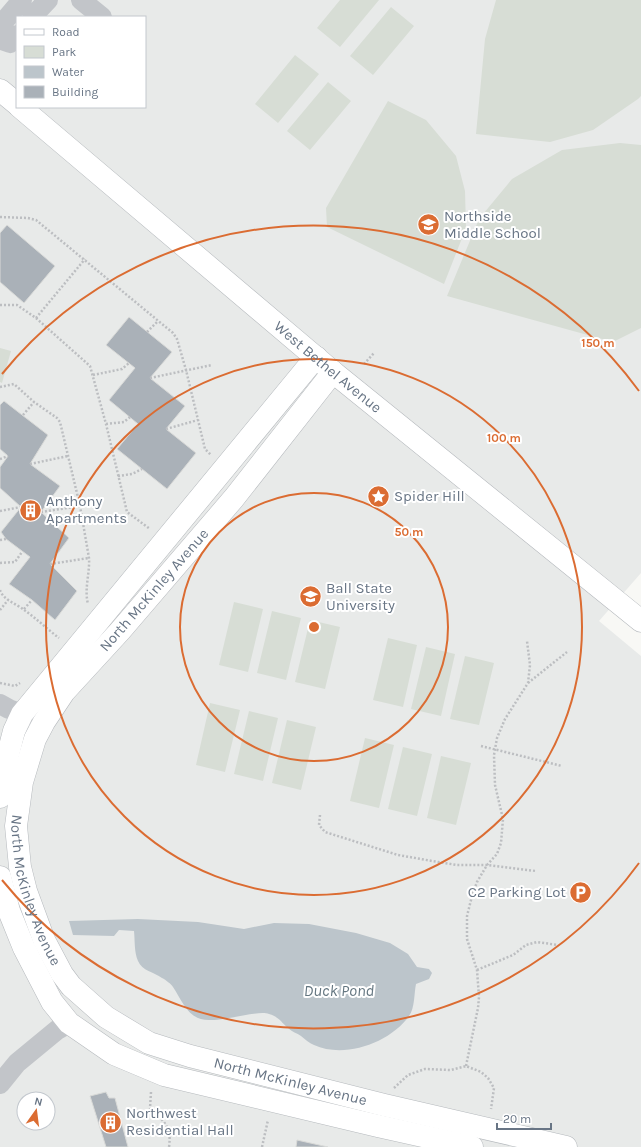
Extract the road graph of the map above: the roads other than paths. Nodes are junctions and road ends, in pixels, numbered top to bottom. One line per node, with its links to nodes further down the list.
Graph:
1 (22, 0): 6 (street)
2 (48, 0): 4 (street)
3 (81, 0): 5 (street)
4 (33, 16)
5 (101, 16)
6 (4, 36)
7 (0, 90): 8 (main road)
8 (16, 103)
9 (21, 108): 10 (main road, West Bethel Avenue)
10 (316, 357): 11 (main road, West Bethel Avenue); 14 (main road, North McKinley Avenue)
11 (333, 372): 12 (main road, West Bethel Avenue); 15 (main road, North McKinley Avenue)
12 (640, 618)
13 (0, 704): 14 (street)
14 (22, 714): 15 (street); 16 (main road, North McKinley Avenue)
15 (44, 722): 21 (main road, North McKinley Avenue)
16 (0, 797)
17 (0, 877): 18 (main road, North McKinley Avenue)
18 (69, 1024): 19 (street); 20 (main road, North McKinley Avenue)
19 (0, 1084)
20 (472, 1147)
21 (566, 1147)

